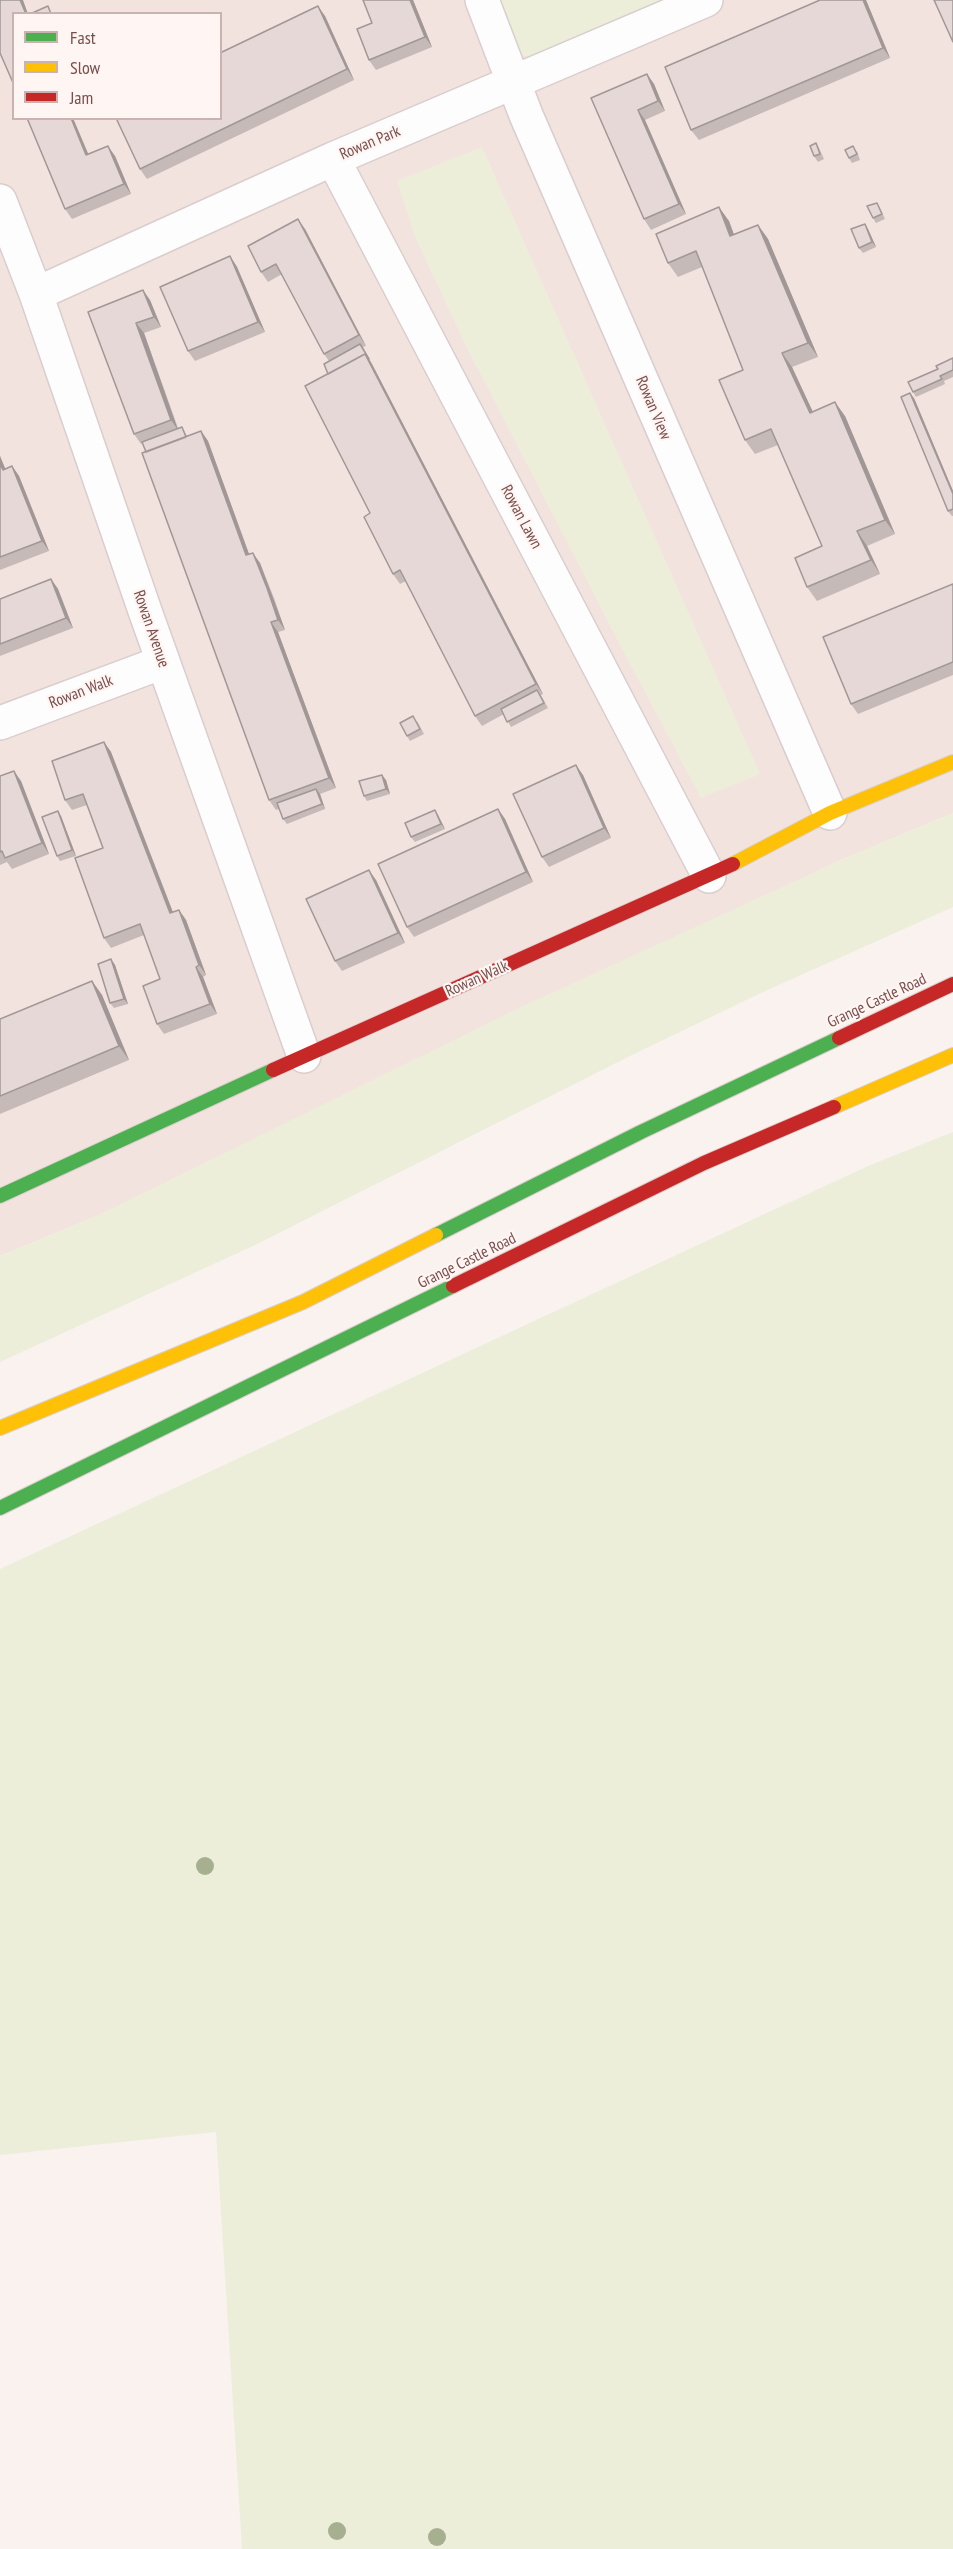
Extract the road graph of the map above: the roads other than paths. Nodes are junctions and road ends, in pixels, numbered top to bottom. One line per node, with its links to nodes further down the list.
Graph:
1 (482, 0): 3 (street, Rowan View)
2 (706, 0): 3 (street, Rowan Park)
3 (515, 81): 4 (street, Rowan Park); 10 (street, Rowan View)
4 (333, 159): 6 (street, Rowan Park); 11 (street, Rowan Lawn)
5 (0, 201): 6 (street, Rowan Avenue)
6 (36, 294): 7 (street, Rowan Avenue)
7 (163, 662): 8 (street, Rowan Walk); 14 (street, Rowan Avenue)
8 (0, 723)
9 (953, 762): 10 (main road, Rowan Walk)
10 (830, 813): 11 (main road, Rowan Walk)
11 (709, 876): 14 (main road, Rowan Walk)
12 (953, 984): 16 (main road, Grange Castle Road)
13 (953, 1055): 17 (main road, Grange Castle Road)
14 (304, 1056): 15 (main road, Rowan Walk)
15 (0, 1196)
16 (0, 1428)
17 (0, 1508)

